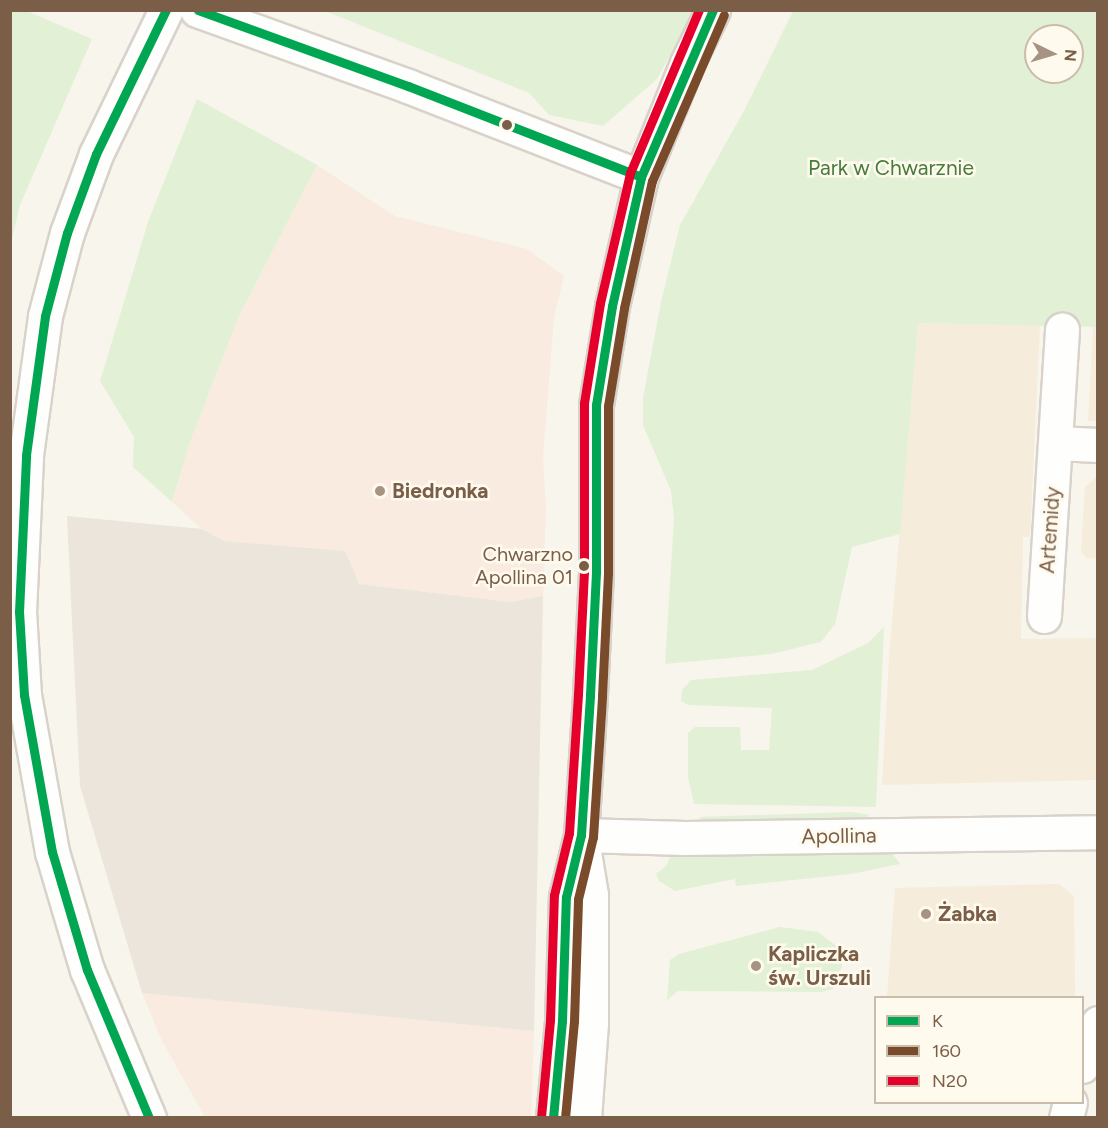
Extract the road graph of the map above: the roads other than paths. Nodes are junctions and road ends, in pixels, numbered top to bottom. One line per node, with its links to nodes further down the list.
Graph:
1 (166, 10): 13 (street)
2 (197, 10): 4 (street)
3 (712, 10): 4 (street)
4 (641, 177): 10 (street)
5 (1062, 330): 6 (street, Artemidy)
6 (1056, 443): 7 (street); 8 (street, Artemidy)
7 (1098, 445)
8 (1044, 616)
9 (1098, 832): 10 (street, Apollina)
10 (581, 835): 14 (street); 15 (street)
11 (1098, 1023): 12 (street)
12 (1084, 1063)
13 (150, 1118)
14 (553, 1118)
15 (584, 1118)

